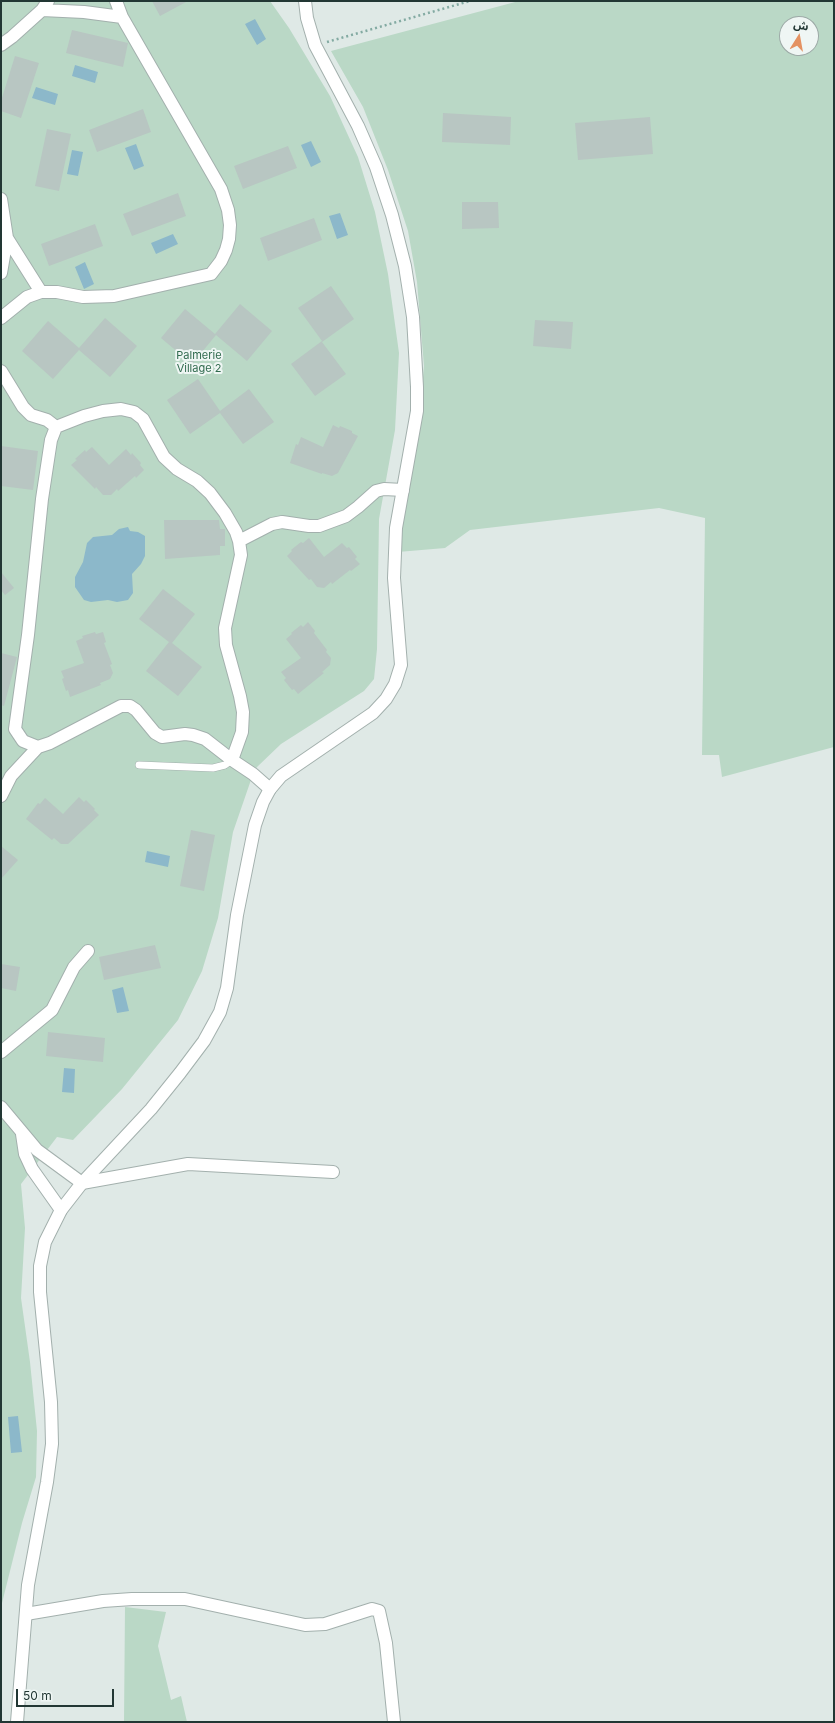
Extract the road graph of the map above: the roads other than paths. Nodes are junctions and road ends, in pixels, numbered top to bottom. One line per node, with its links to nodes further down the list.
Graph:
1 (116, 1): 4 (street)
2 (305, 1): 13 (street)
3 (45, 5): 4 (street); 5 (street)
4 (122, 17): 9 (street)
5 (1, 44)
6 (1, 199): 7 (street)
7 (8, 238): 8 (street); 9 (street)
8 (1, 273)
9 (41, 292): 10 (street)
10 (1, 318)
11 (1, 371): 12 (street)
12 (56, 427): 14 (street); 15 (street)
13 (403, 490): 14 (street); 18 (street)
14 (239, 541): 16 (street)
15 (38, 747): 16 (street); 19 (street)
16 (232, 760): 17 (lane); 18 (street)
17 (139, 765)
18 (270, 790): 25 (street)
19 (1, 796)
20 (88, 951): 21 (street)
21 (1, 1052)
22 (1, 1107): 23 (street)
23 (22, 1134): 25 (street); 26 (street)
24 (332, 1172): 25 (street)
25 (82, 1183): 26 (street)
26 (61, 1210): 27 (street)
27 (26, 1614): 28 (street); 29 (street)
28 (17, 1722)
29 (394, 1722)

